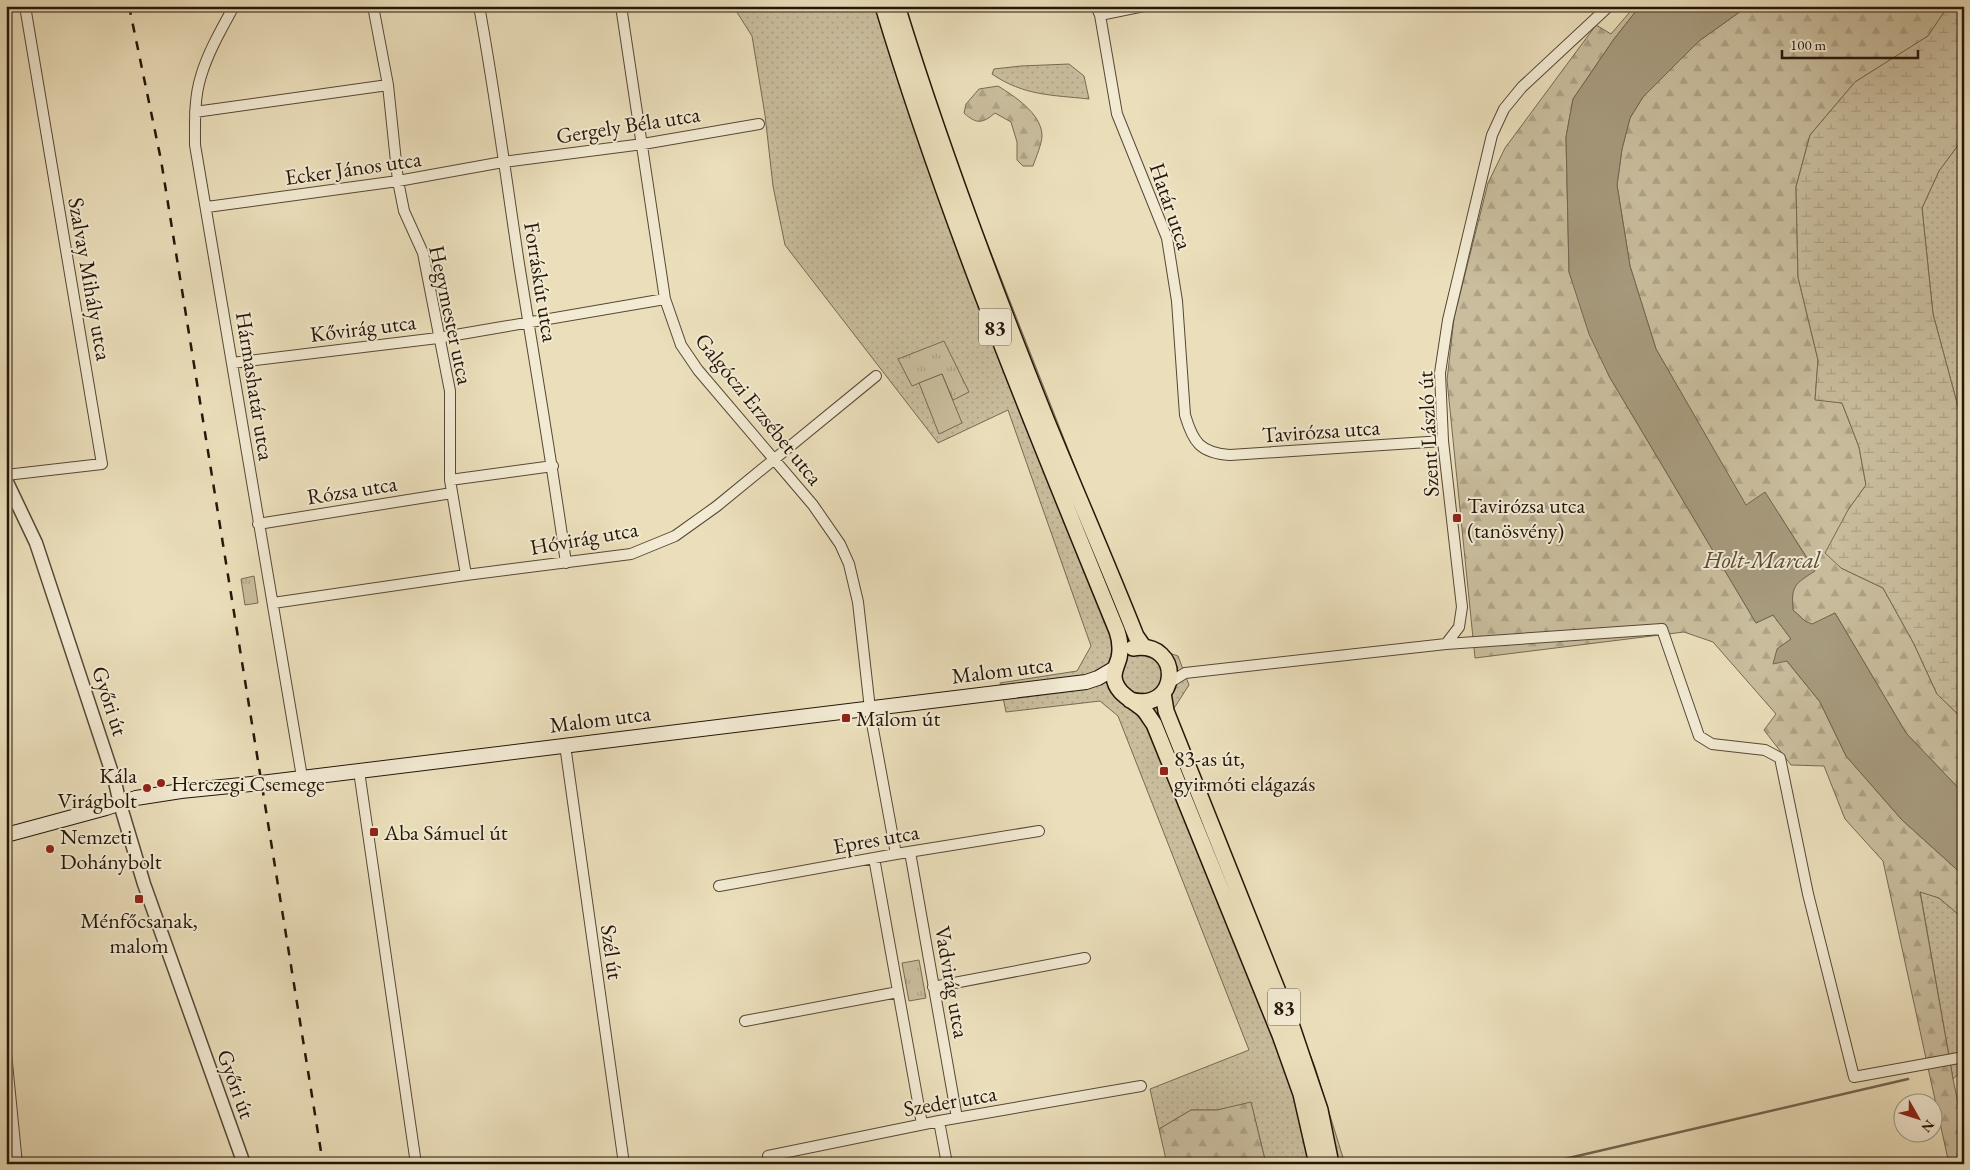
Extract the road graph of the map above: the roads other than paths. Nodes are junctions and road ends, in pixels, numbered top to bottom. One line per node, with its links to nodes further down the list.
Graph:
1 (25, 6): 27 (street, Szalvay Mihály utca)
2 (234, 6): 12 (street, Hármashatár utca)
3 (373, 6): 11 (street, Hegymester utca)
4 (479, 6): 15 (street, Forráskút utca)
5 (621, 6): 14 (street, Galgóczi Erzsébet utca)
6 (883, 6): 38 (main road, 83)
7 (897, 6): 36 (main road, 83)
8 (1144, 6): 10 (street)
9 (1609, 6): 23 (street, Szent László út)
10 (1098, 11): 24 (street, Határ utca)
11 (388, 85): 12 (street); 16 (street, Hegymester utca)
12 (195, 112): 17 (street, Hármashatár utca)
13 (759, 124): 14 (street, Gergely Béla utca)
14 (643, 144): 15 (street, Gergely Béla utca); 18 (street, Galgóczi Erzsébet utca)
15 (503, 162): 16 (street, Ecker János utca); 19 (street, Forráskút utca)
16 (398, 181): 17 (street, Ecker János utca); 20 (street, Hegymester utca)
17 (207, 207): 21 (street, Hármashatár utca)
18 (666, 299): 19 (street, Kővirág utca); 25 (street, Galgóczi Erzsébet utca)
19 (528, 321): 20 (street, Kővirág utca); 26 (street, Forráskút utca)
20 (438, 338): 21 (street, Kővirág utca); 29 (street, Hegymester utca)
21 (232, 363): 31 (street, Hármashatár utca)
22 (876, 376): 25 (street, Hóvirág utca)
23 (1443, 441): 24 (street, Tavirózsa utca); 35 (street, Szent László út)
24 (1202, 448)
25 (773, 458): 32 (street, Hóvirág utca); 44 (street, Galgóczi Erzsébet utca)
26 (553, 466): 29 (street); 32 (street, Forráskút utca)
27 (6, 475)
28 (6, 480): 48 (street, Győri út)
29 (450, 480): 30 (street, Hegymester utca)
30 (452, 493): 31 (street, Rózsa utca); 33 (street, Hegymester utca)
31 (258, 524): 34 (street, Hármashatár utca)
32 (566, 563): 33 (street, Hóvirág utca)
33 (466, 575): 34 (street, Hóvirág utca)
34 (273, 603): 47 (street, Hármashatár utca)
35 (1446, 644): 39 (street); 60 (street)
36 (1143, 646): 37 (main road); 38 (main road)
37 (1166, 659): 39 (street); 42 (main road, 83)
38 (1117, 664): 40 (main road); 41 (main road, 83)
39 (1185, 672): 42 (street)
40 (1086, 682): 41 (main road); 44 (main road, Malom utca)
41 (1117, 687): 43 (main road, 83)
42 (1166, 688): 43 (main road); 72 (main road, 83)
43 (1130, 700): 71 (main road, 83)
44 (871, 707): 45 (main road, Malom utca); 52 (street)
45 (565, 745): 46 (main road, Malom utca); 69 (street, Szél út)
46 (359, 770): 47 (main road, Malom utca); 68 (street)
47 (302, 777): 48 (main road, Malom utca)
48 (120, 804): 50 (main road, Malom utca); 67 (street, Győri út)
49 (1040, 831): 51 (street, Epres utca)
50 (6, 835)
51 (910, 852): 52 (street, Epres utca); 56 (street, Vadvirág utca)
52 (896, 854): 53 (street, Epres utca)
53 (874, 858): 54 (street, Epres utca); 57 (street)
54 (718, 886)
55 (1085, 958): 56 (street)
56 (933, 987): 62 (street, Vadvirág utca)
57 (898, 992): 58 (street); 64 (street)
58 (745, 1021)
59 (6, 1053): 66 (street)
60 (1964, 1058)
61 (1141, 1086): 62 (street, Szeder utca)
62 (957, 1118): 63 (street, Szeder utca)
63 (939, 1121): 64 (street, Szeder utca); 70 (street)
64 (922, 1124): 65 (street, Szeder utca)
65 (768, 1156)
66 (17, 1164)
67 (244, 1164)
68 (416, 1164)
69 (624, 1164)
70 (947, 1164)
71 (1317, 1164)
72 (1332, 1164)

